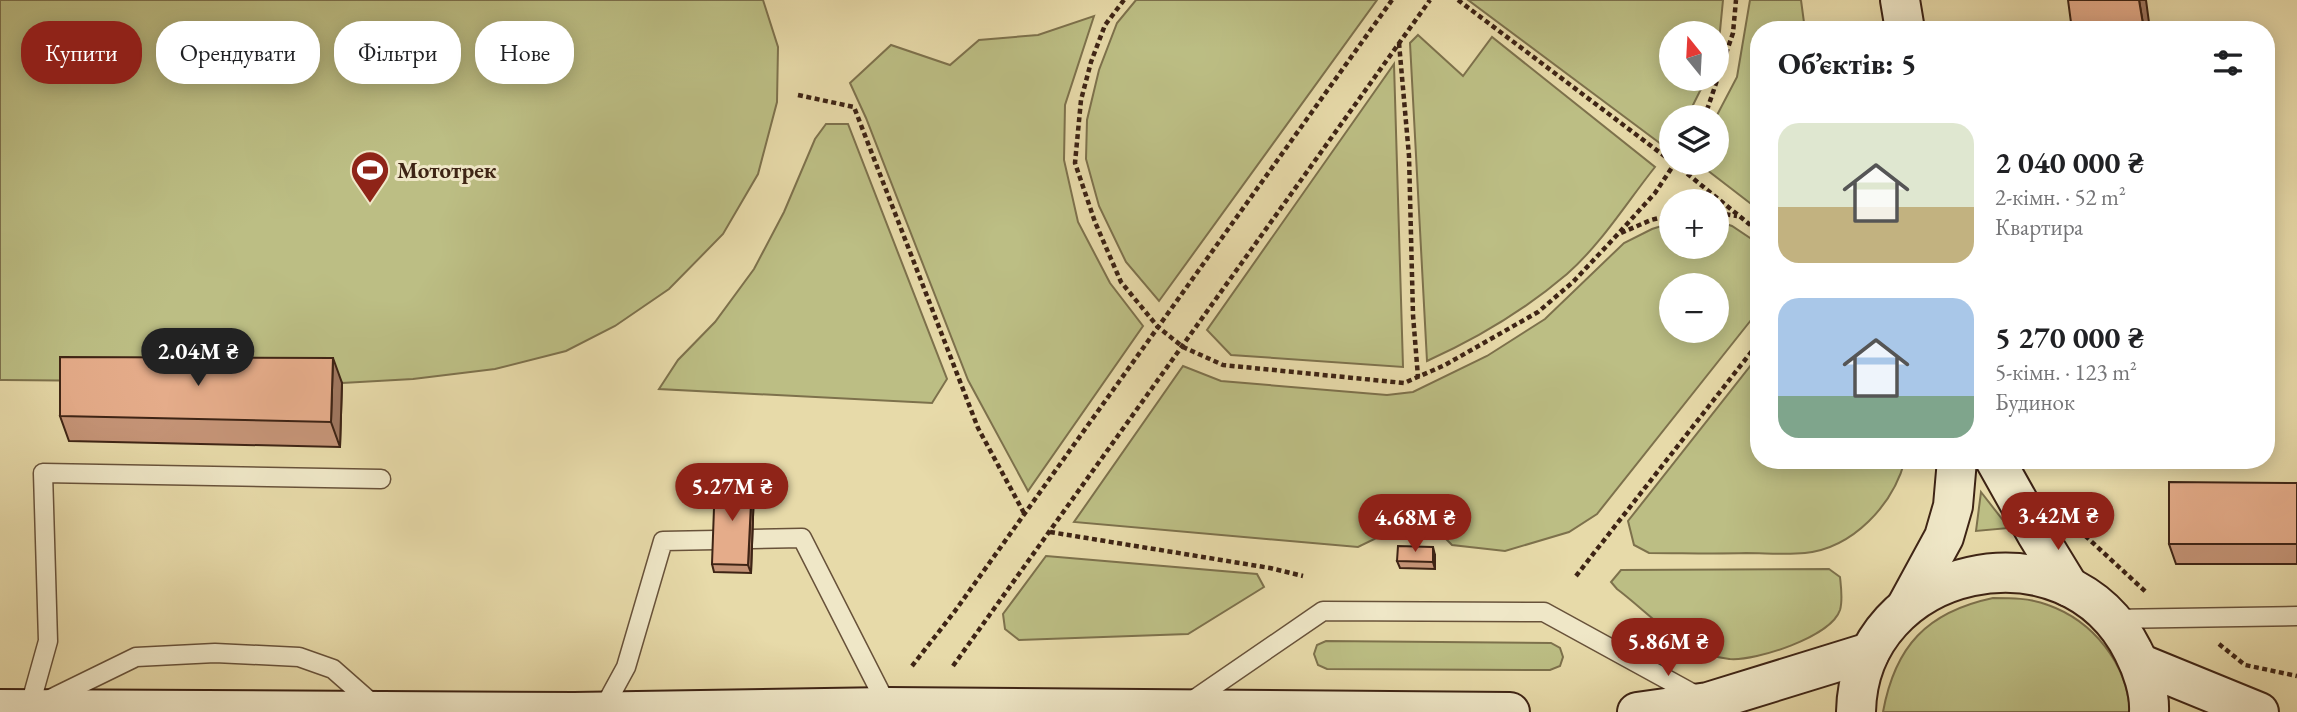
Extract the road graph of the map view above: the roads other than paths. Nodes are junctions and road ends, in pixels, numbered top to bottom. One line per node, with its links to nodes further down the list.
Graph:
1 (1900, 0): 2 (main road)
2 (1904, 21)
3 (1956, 469): 9 (main road)
4 (2001, 469): 8 (main road)
5 (381, 479): 16 (lane)
6 (752, 539): 15 (lane)
7 (716, 540): 22 (lane)
8 (2069, 587): 9 (main road); 11 (main road)
9 (1906, 607): 12 (main road)
10 (2297, 616): 11 (lane)
11 (2111, 618): 13 (main road)
12 (1870, 652): 14 (main road); 25 (main road)
13 (2139, 663): 26 (main road); 27 (main road)
14 (1708, 702): 17 (lane); 24 (main road)
15 (888, 707): 17 (main road); 22 (main road)
16 (14, 709): 18 (main road); 19 (lane)
17 (1178, 710): 20 (main road)
18 (243, 711): 19 (main road)
19 (380, 711): 21 (main road)
20 (1367, 711): 23 (main road)
21 (574, 712): 22 (main road)
22 (602, 712)
23 (1510, 712)
24 (1637, 712)
25 (1856, 712)
26 (2149, 712)
27 (2259, 712)

